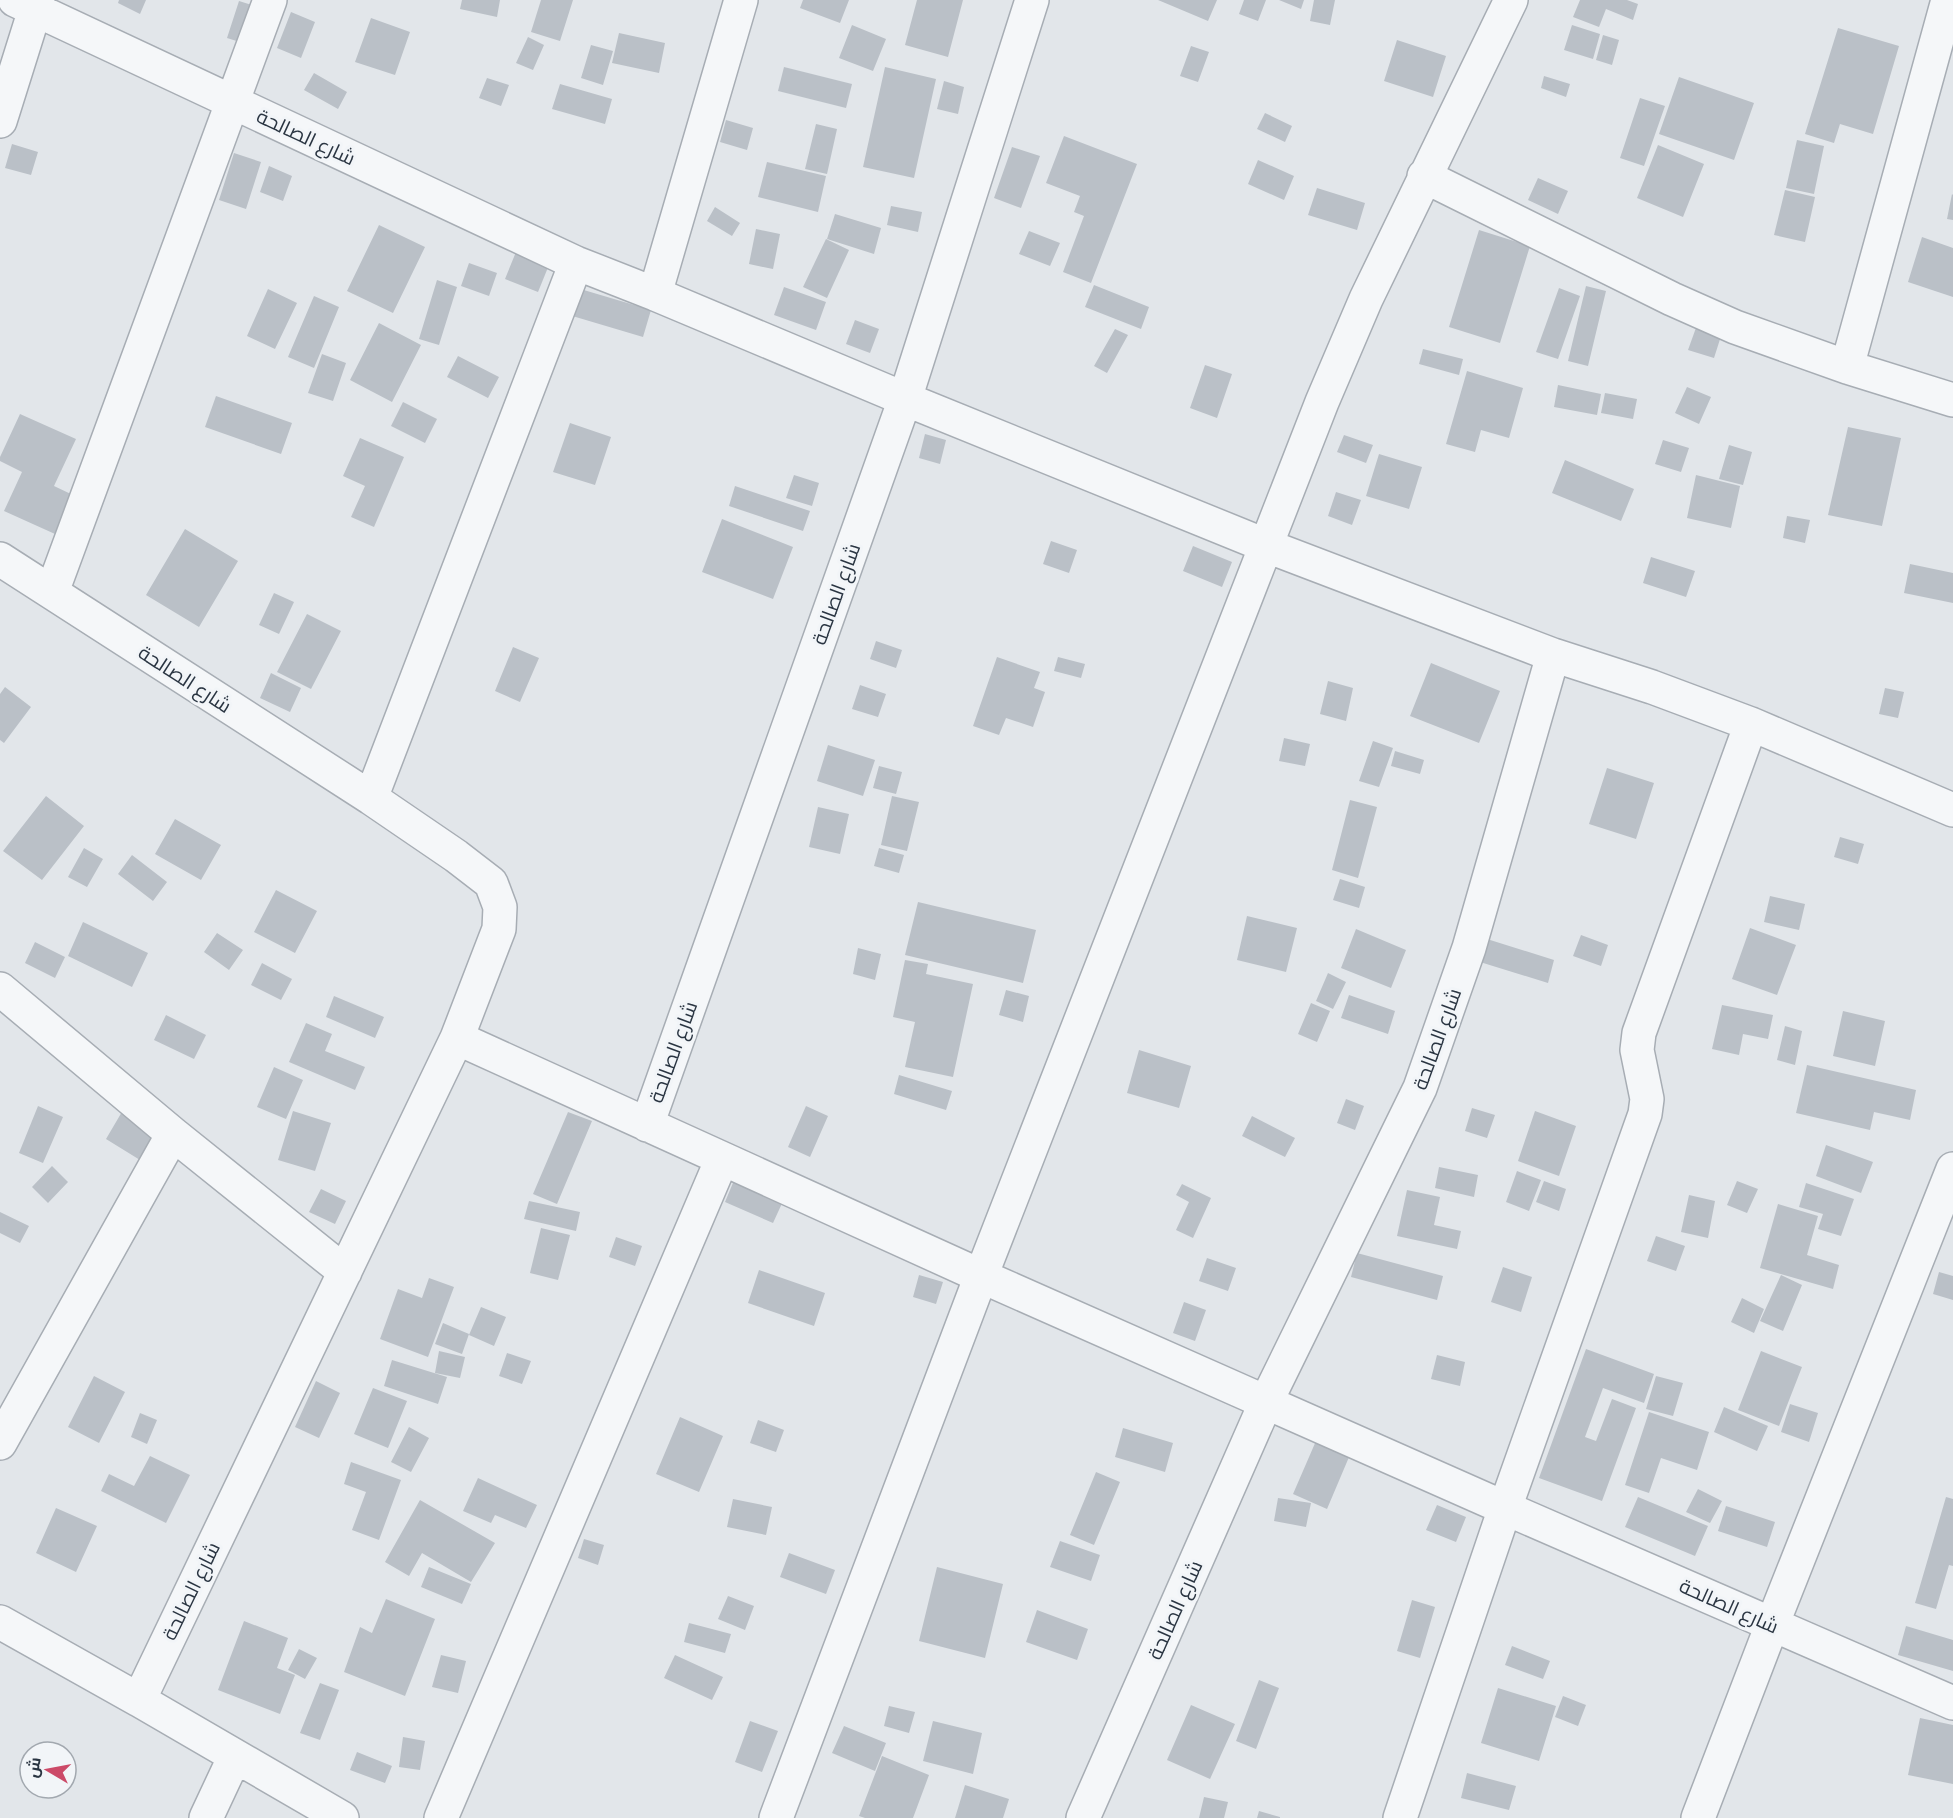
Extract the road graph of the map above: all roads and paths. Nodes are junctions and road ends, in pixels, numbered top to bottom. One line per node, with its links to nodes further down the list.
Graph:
1 (270, 0): 7 (street)
2 (741, 0): 11 (street)
3 (1032, 0): 13 (street)
4 (1511, 0): 9 (street)
5 (1948, 0): 12 (street)
6 (30, 3): 7 (street, شارع الصالحة); 8 (street, شارع الصالحة)
7 (233, 103): 10 (street, شارع الصالحة); 17 (street)
8 (0, 121)
9 (1424, 176): 12 (street); 15 (street)
10 (576, 263): 11 (street, شارع الصالحة); 20 (street)
11 (655, 294): 13 (street, شارع الصالحة)
12 (1848, 367): 14 (street)
13 (905, 399): 15 (street); 24 (street, شارع الصالحة)
14 (1953, 400)
15 (1267, 546): 18 (street); 29 (street)
16 (0, 560): 17 (street, شارع الصالحة)
17 (52, 592): 20 (street, شارع الصالحة)
18 (1553, 655): 19 (street); 30 (street, شارع الصالحة)
19 (1751, 724): 21 (street); 32 (street)
20 (371, 798): 23 (street, شارع الصالحة)
21 (1953, 810)
22 (0, 990): 25 (street)
23 (457, 1038): 24 (street, شارع الصالحة); 28 (street, شارع الصالحة)
24 (647, 1125): 26 (street, شارع الصالحة)
25 (173, 1134): 28 (street); 31 (street)
26 (722, 1159): 29 (street, شارع الصالحة); 40 (street)
27 (1953, 1169): 34 (street)
28 (345, 1272): 35 (street, شارع الصالحة)
29 (981, 1276): 30 (street, شارع الصالحة); 41 (street)
30 (1266, 1402): 32 (street, شارع الصالحة); 42 (street, شارع الصالحة)
31 (0, 1443)
32 (1505, 1508): 34 (street, شارع الصالحة); 43 (street)
33 (0, 1622): 35 (street)
34 (1772, 1625): 36 (street, شارع الصالحة); 44 (street)
35 (139, 1700): 37 (street)
36 (1953, 1703)
37 (235, 1756): 38 (street); 39 (street)
38 (206, 1818)
39 (342, 1818)
40 (441, 1818)
41 (776, 1818)
42 (1083, 1818)
43 (1400, 1818)
44 (1698, 1818)

